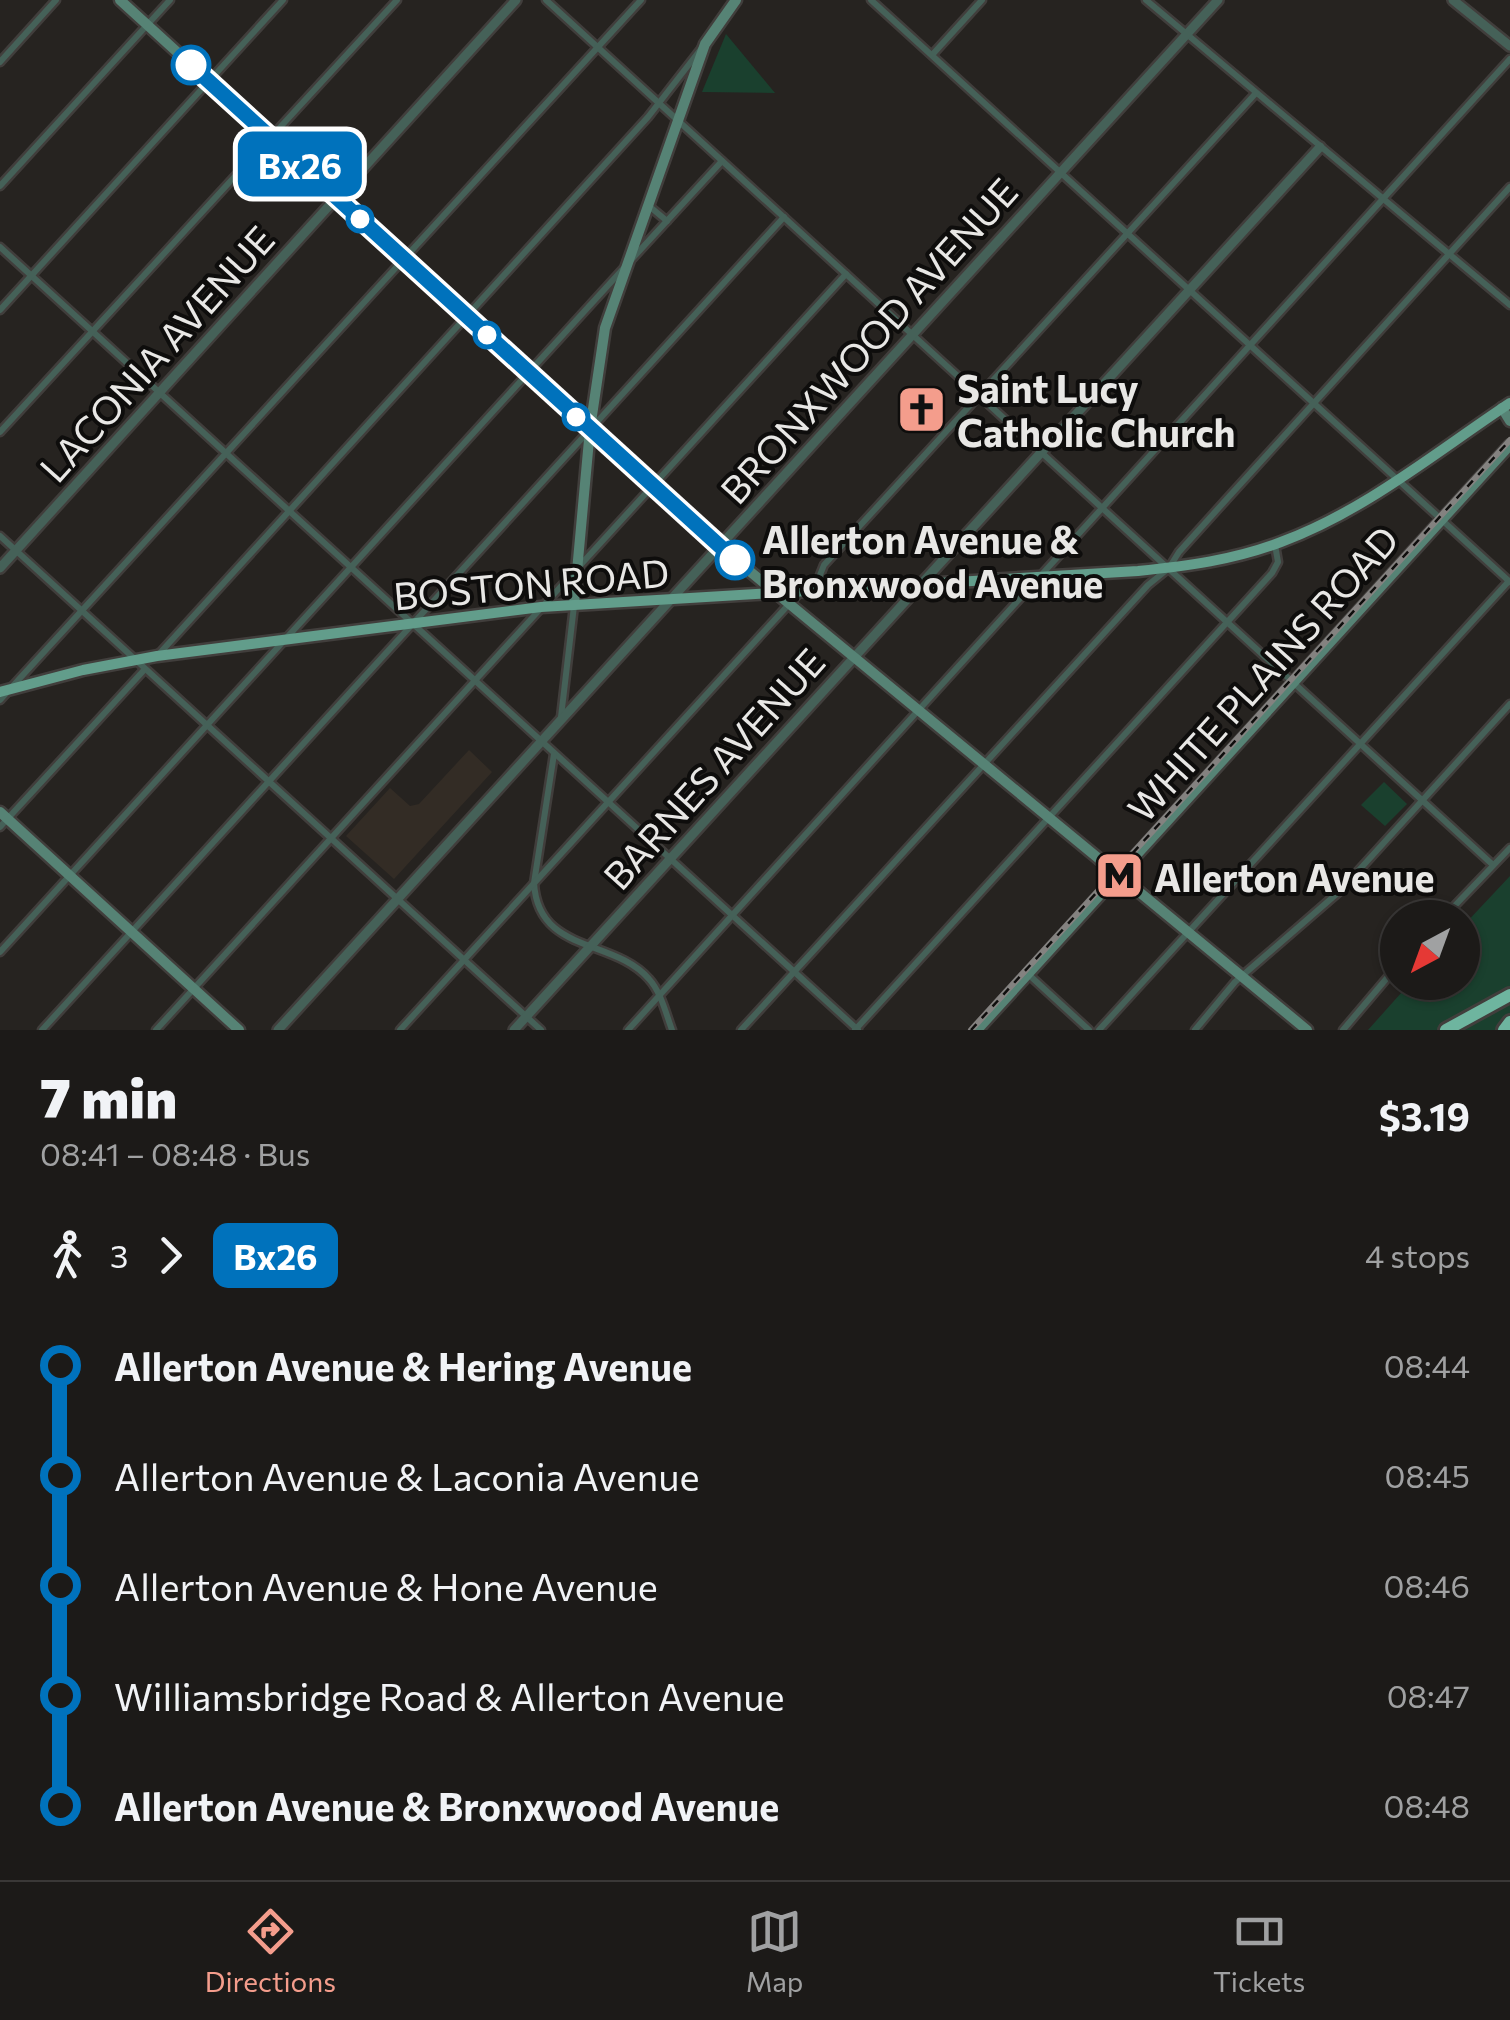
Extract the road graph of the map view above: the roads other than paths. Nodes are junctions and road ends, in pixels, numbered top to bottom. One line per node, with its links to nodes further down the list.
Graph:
1 (56, 0): 22 (street)
2 (120, 0): 15 (main road)
3 (170, 0): 15 (street)
4 (283, 0): 23 (street)
5 (397, 0): 27 (street)
6 (516, 0): 33 (street, LACONIA AVENUE)
7 (546, 0): 19 (street)
8 (641, 0): 19 (street)
9 (736, 0): 17 (main road)
10 (871, 0): 20 (street)
11 (982, 0): 20 (street)
12 (1146, 0): 16 (street)
13 (1218, 0): 16 (street, BRONXWOOD AVENUE)
14 (1453, 0): 18 (street)
15 (147, 25): 23 (main road); 31 (street)
16 (1187, 34): 24 (street); 30 (street, BRONXWOOD AVENUE)
17 (705, 44): 25 (street); 26 (main road)
18 (1510, 46)
19 (598, 48): 25 (street); 41 (street)
20 (932, 55): 30 (street)
21 (1510, 59): 34 (street)
22 (0, 62)
23 (209, 81): 27 (main road); 44 (street)
24 (1256, 93): 28 (street); 38 (street)
25 (658, 103): 26 (street); 48 (street)
26 (676, 119): 29 (street); 35 (main road)
27 (271, 138): 33 (main road); 49 (street)
28 (1320, 146): 34 (street); 45 (street, BARNES AVENUE)
29 (722, 161): 36 (street); 37 (street)
30 (1061, 173): 38 (street); 50 (street, BRONXWOOD AVENUE)
31 (0, 186)
32 (1510, 187): 40 (street)
33 (338, 198): 41 (main road); 53 (street, LACONIA AVENUE)
34 (1384, 199): 40 (street); 51 (street)
35 (648, 205): 37 (street); 42 (main road)
36 (784, 217): 43 (street); 58 (street)
37 (667, 221): 42 (street)
38 (1127, 234): 45 (street); 54 (street)
39 (0, 246): 44 (street)
40 (1449, 254): 46 (street); 55 (street)
41 (404, 260): 48 (main road); 62 (street)
42 (627, 265): 52 (street); 58 (main road)
43 (846, 274): 50 (street); 64 (street)
44 (32, 275): 47 (street); 49 (street)
45 (1189, 290): 51 (street); 61 (street, BARNES AVENUE)
46 (1510, 305)
47 (0, 310)
48 (466, 316): 52 (main road); 66 (street)
49 (94, 332): 53 (street); 59 (street)
50 (913, 335): 54 (street); 70 (street, BRONXWOOD AVENUE)
51 (1251, 347): 55 (street); 65 (street)
52 (528, 373): 58 (main road); 73 (street)
53 (160, 393): 62 (street); 71 (street, LACONIA AVENUE)
54 (979, 396): 61 (street); 79 (street)
55 (1313, 404): 63 (street); 75 (street)
56 (1506, 406): 57 (main road); 63 (main road, BOSTON ROAD)
57 (1510, 422)
58 (590, 429): 64 (main road); 72 (main road); 88 (street)
59 (0, 432)
60 (1510, 445): 67 (main road, WHITE PLAINS ROAD)
61 (1041, 452): 65 (street); 78 (street, BARNES AVENUE)
62 (227, 454): 66 (street); 86 (street)
63 (1397, 480): 67 (street); 69 (main road, BOSTON ROAD)
64 (652, 486): 70 (main road); 72 (street)
65 (1103, 509): 75 (street); 76 (street)
66 (289, 510): 73 (street); 90 (street)
67 (1442, 520): 77 (street); 95 (main road, WHITE PLAINS ROAD)
68 (0, 536): 71 (street)
69 (1275, 544): 75 (main road, BOSTON ROAD); 87 (street)
70 (719, 546): 81 (main road); 82 (street, BRONXWOOD AVENUE)
71 (16, 551): 74 (street, LACONIA AVENUE); 86 (street)
72 (579, 566): 83 (main road); 85 (street)
73 (351, 567): 88 (street); 89 (street)
74 (0, 568)
75 (1169, 568): 76 (main road, BOSTON ROAD); 87 (street); 105 (street)
76 (1042, 576): 78 (main road, BOSTON ROAD); 99 (street)
77 (1510, 581): 103 (street)
78 (922, 583): 79 (main road, BOSTON ROAD); 91 (street, BARNES AVENUE)
79 (821, 589): 80 (main road, BOSTON ROAD)
80 (801, 591): 81 (main road, BOSTON ROAD); 84 (street)
81 (774, 592): 82 (main road, BOSTON ROAD); 84 (main road)
82 (671, 599): 83 (main road, BOSTON ROAD); 100 (street, BRONXWOOD AVENUE)
83 (574, 604): 85 (main road, BOSTON ROAD); 100 (street)
84 (789, 604): 91 (main road); 108 (street)
85 (541, 608): 88 (main road, BOSTON ROAD); 94 (street)
86 (83, 612): 92 (street); 96 (street)
87 (1227, 622): 95 (street); 109 (street)
88 (414, 623): 89 (main road, BOSTON ROAD); 94 (street); 106 (street)
89 (284, 640): 90 (main road, BOSTON ROAD); 101 (street)
90 (157, 656): 92 (main road, BOSTON ROAD)
91 (854, 658): 99 (main road); 113 (street, BARNES AVENUE)
92 (134, 660): 93 (street); 96 (main road, BOSTON ROAD)
93 (145, 669): 101 (street); 110 (street)
94 (475, 680): 102 (street); 111 (street)
95 (1294, 683): 103 (street); 115 (main road, WHITE PLAINS ROAD)
96 (4, 690): 97 (street)
97 (0, 700)
98 (1510, 704): 107 (street)
99 (919, 711): 105 (main road); 120 (street)
100 (560, 721): 102 (street, BRONXWOOD AVENUE)
101 (206, 725): 106 (street); 116 (street)
102 (542, 741): 104 (street); 118 (street, BRONXWOOD AVENUE)
103 (1361, 744): 107 (street); 122 (street)
104 (554, 754): 108 (street); 117 (street)
105 (984, 764): 109 (main road); 126 (street)
106 (269, 782): 111 (street); 121 (street)
107 (1423, 800): 114 (street); 128 (street)
108 (608, 802): 113 (street); 117 (street)
109 (1048, 818): 115 (main road); 135 (street)
110 (2, 819): 116 (main road)
111 (331, 838): 118 (street); 130 (street)
112 (1510, 848): 114 (street)
113 (670, 858): 120 (street); 123 (street, BARNES AVENUE)
114 (1493, 865): 119 (street)
115 (1118, 875): 122 (main road); 127 (main road, WHITE PLAINS ROAD)
116 (69, 876): 121 (main road); 124 (street)
117 (534, 882): 123 (street); 125 (street)
118 (397, 899): 125 (street); 139 (street, BRONXWOOD AVENUE)
119 (1459, 900)
120 (732, 915): 126 (street); 132 (street)
121 (131, 932): 130 (main road); 136 (street)
122 (1188, 933): 128 (main road); 148 (street)
123 (588, 948): 132 (street); 133 (street, BARNES AVENUE)
124 (0, 952)
125 (464, 960): 133 (street); 140 (street)
126 (794, 972): 135 (street); 145 (street)
127 (1028, 974): 146 (main road, WHITE PLAINS ROAD); 147 (street)
128 (1242, 976): 149 (street); 150 (main road)
129 (1380, 986): 151 (street)
130 (193, 989): 137 (street); 138 (main road)
131 (1510, 995): 152 (highway)
132 (659, 996): 143 (street); 144 (street)
133 (526, 1017): 141 (street, BARNES AVENUE); 142 (street)
134 (1510, 1022): 153 (highway)
135 (857, 1029)
136 (42, 1030)
137 (156, 1030)
138 (239, 1030)
139 (278, 1030)
140 (400, 1030)
141 (514, 1030)
142 (541, 1030)
143 (628, 1030)
144 (672, 1030)
145 (741, 1030)
146 (977, 1030)
147 (1089, 1030)
148 (1099, 1030)
149 (1194, 1030)
150 (1306, 1030)
151 (1343, 1030)
152 (1446, 1030)
153 (1504, 1030)

